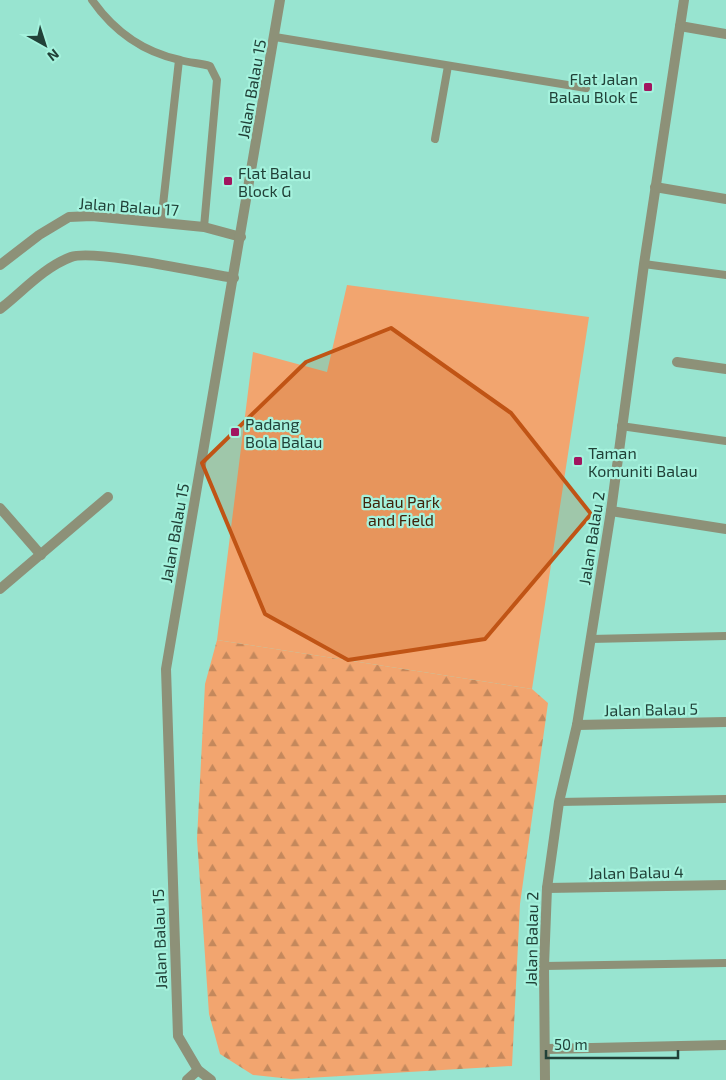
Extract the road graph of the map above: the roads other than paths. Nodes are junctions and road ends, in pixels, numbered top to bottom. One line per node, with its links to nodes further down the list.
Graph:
1 (92, 0): 7 (lane)
2 (280, 0): 6 (street, Jalan Balau 15)
3 (684, 0): 4 (street, Jalan Balau 2)
4 (680, 26): 5 (street); 11 (street, Jalan Balau 2)
5 (726, 34)
6 (275, 37): 8 (lane); 15 (street, Jalan Balau 15)
7 (179, 60): 13 (lane); 14 (lane)
8 (448, 66): 9 (lane); 10 (lane)
9 (586, 88)
10 (435, 139)
11 (655, 187): 12 (street); 16 (street, Jalan Balau 2)
12 (726, 199)
13 (162, 223): 14 (street, Jalan Balau 17); 17 (street, Jalan Balau 17)
14 (204, 227): 15 (street, Jalan Balau 17)
15 (241, 237): 19 (street, Jalan Balau 15)
16 (644, 264): 18 (lane); 23 (street, Jalan Balau 2)
17 (0, 265)
18 (726, 275)
19 (234, 278): 20 (street); 43 (street, Jalan Balau 15)
20 (0, 309)
21 (677, 362): 22 (street)
22 (726, 369)
23 (621, 426): 24 (lane); 27 (street, Jalan Balau 2)
24 (726, 441)
25 (108, 497): 29 (street)
26 (0, 508): 29 (street)
27 (610, 511): 28 (street); 32 (street, Jalan Balau 2)
28 (726, 529)
29 (41, 555): 30 (street)
30 (0, 589)
31 (726, 636): 32 (lane)
32 (590, 639): 34 (street, Jalan Balau 2)
33 (726, 722): 34 (street, Jalan Balau 5)
34 (577, 725): 36 (street, Jalan Balau 2)
35 (726, 799): 36 (lane)
36 (559, 802): 38 (street, Jalan Balau 2)
37 (726, 885): 38 (street, Jalan Balau 4)
38 (547, 888): 40 (street, Jalan Balau 2)
39 (726, 963): 40 (lane)
40 (544, 966): 42 (street, Jalan Balau 2)
41 (726, 1045): 42 (street)
42 (547, 1049): 46 (street, Jalan Balau 2)
43 (198, 1070): 44 (street); 45 (street)
44 (187, 1080)
45 (211, 1080)
46 (545, 1080)

